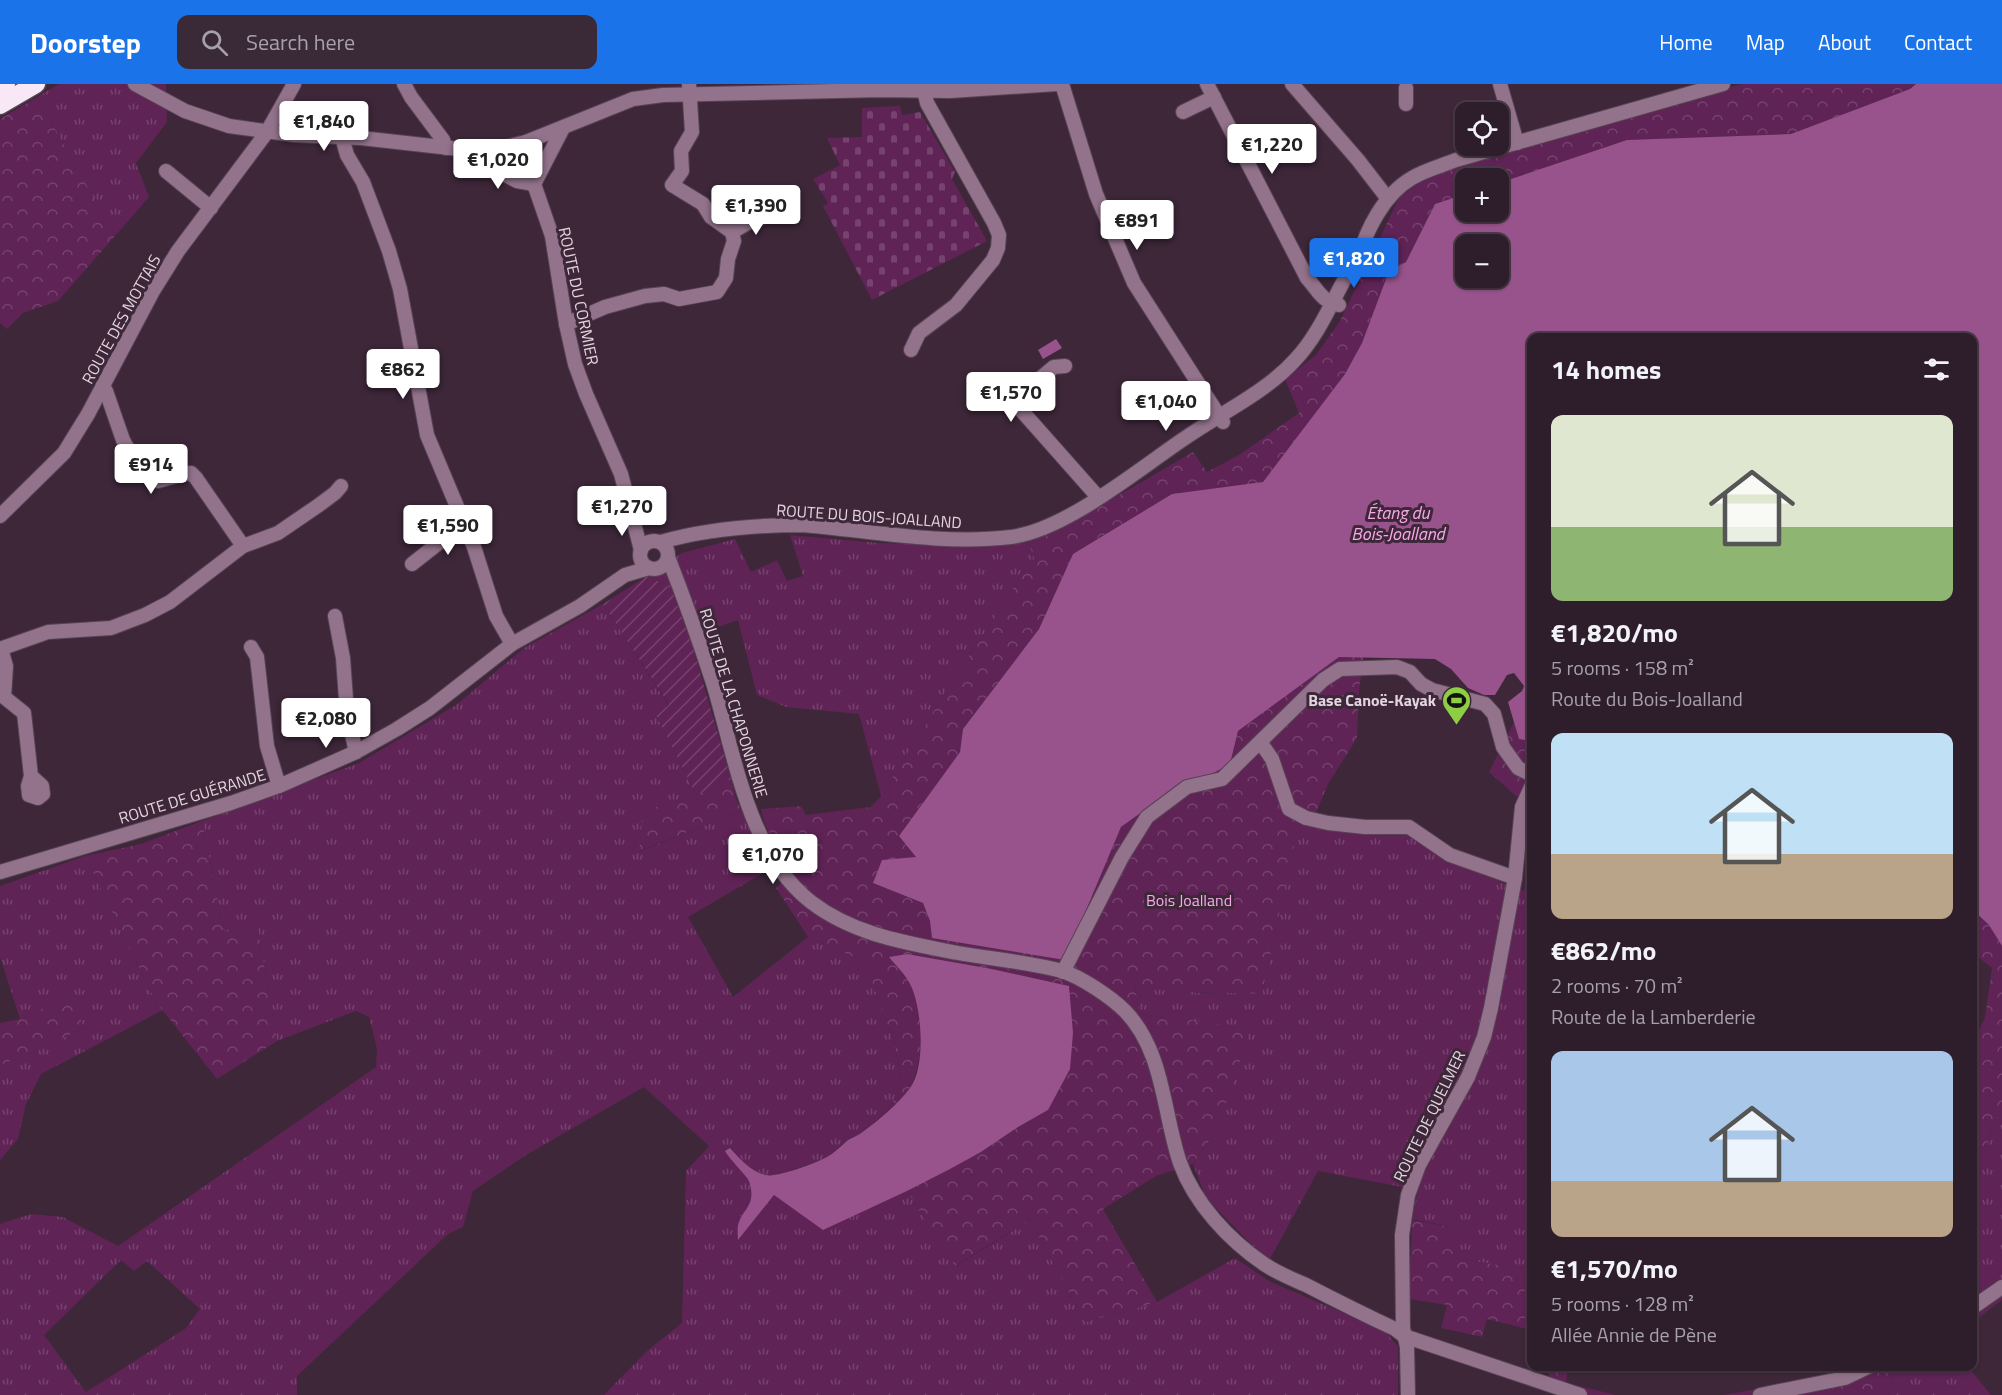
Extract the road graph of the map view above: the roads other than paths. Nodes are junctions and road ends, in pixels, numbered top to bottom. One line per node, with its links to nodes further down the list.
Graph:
1 (6, 84): 15 (highway)
2 (36, 84): 20 (highway)
3 (135, 84): 23 (street)
4 (294, 84): 23 (street, ROUTE DES MOTTAIS)
5 (404, 84): 27 (street)
6 (1057, 84): 12 (street)
7 (1062, 84): 42 (street)
8 (1207, 84): 18 (street)
9 (1292, 84): 31 (street)
10 (1500, 84): 26 (street)
11 (1723, 84): 26 (street, ROUTE DU BOIS-JOALLAND)
12 (1034, 85): 17 (street)
13 (1408, 85): 19 (street)
14 (881, 87): 16 (street); 17 (street)
15 (0, 88)
16 (690, 89): 22 (street); 34 (street)
17 (924, 90): 39 (street)
18 (1214, 97): 21 (street); 35 (street)
19 (1406, 104)
20 (0, 105)
21 (1183, 112)
22 (563, 128): 25 (street); 30 (street)
23 (267, 132): 24 (street); 32 (street, ROUTE DES MOTTAIS)
24 (342, 137): 27 (street); 48 (street)
25 (526, 142): 27 (street); 30 (street, ROUTE DU CORMIER)
26 (1517, 143): 31 (street, ROUTE DU BOIS-JOALLAND)
27 (446, 148)
28 (475, 159): 30 (street)
29 (166, 171): 32 (street)
30 (534, 184): 37 (street, ROUTE DU CORMIER)
31 (1389, 197): 36 (street, ROUTE DU BOIS-JOALLAND)
32 (211, 207): 41 (street, ROUTE DES MOTTAIS)
33 (769, 215): 34 (street)
34 (732, 232): 37 (street)
35 (1315, 288): 36 (street); 38 (street)
36 (1337, 301): 38 (street, ROUTE DU BOIS-JOALLAND)
37 (567, 324): 47 (street, ROUTE DU CORMIER)
38 (1326, 325): 42 (street, ROUTE DU BOIS-JOALLAND)
39 (912, 350)
40 (1065, 366): 45 (street)
41 (102, 387): 46 (street, ROUTE DES MOTTAIS); 49 (street)
42 (1221, 419): 43 (street, ROUTE DU BOIS-JOALLAND); 43 (street, ROUTE DU BOIS-JOALLAND)
43 (1132, 475): 45 (street, ROUTE DU BOIS-JOALLAND)
44 (340, 486): 49 (street)
45 (1098, 497): 50 (street, ROUTE DU BOIS-JOALLAND)
46 (0, 516)
47 (634, 518): 50 (street); 51 (street, ROUTE DU CORMIER)
48 (464, 523): 52 (street); 57 (street)
49 (243, 546): 59 (street)
50 (663, 548): 51 (street); 53 (street); 55 (street, ROUTE DE LA CHAPONNERIE)
51 (640, 553): 53 (street); 54 (street, ROUTE DE GUÉRANDE)
52 (412, 564)
53 (652, 569): 54 (street, ROUTE DE GUÉRANDE); 55 (street)
54 (625, 575): 57 (street, ROUTE DE GUÉRANDE)
55 (680, 588): 68 (street, ROUTE DE LA CHAPONNERIE)
56 (335, 616): 61 (street)
57 (512, 644): 61 (street, ROUTE DE GUÉRANDE)
58 (251, 647): 64 (street)
59 (0, 649): 63 (street)
60 (1261, 743): 62 (street); 67 (street); 68 (street)
61 (356, 752): 64 (street, ROUTE DE GUÉRANDE)
62 (1527, 772)
63 (31, 776)
64 (279, 786): 66 (street, ROUTE DE GUÉRANDE)
65 (1527, 796): 67 (street, ROUTE DE QUELMER)
66 (0, 872)
67 (1515, 878): 71 (street, ROUTE DE QUELMER)
68 (1064, 972): 71 (street, ROUTE DE LA CHAPONNERIE)
69 (2002, 1287): 70 (street)
70 (1977, 1304)
71 (1404, 1336): 73 (street, ROUTE DE QUELMER); 74 (street, ROUTE DE LA CHAPONNERIE)
72 (1860, 1371): 75 (street)
73 (1408, 1395)
74 (1580, 1395)
75 (1760, 1395)

